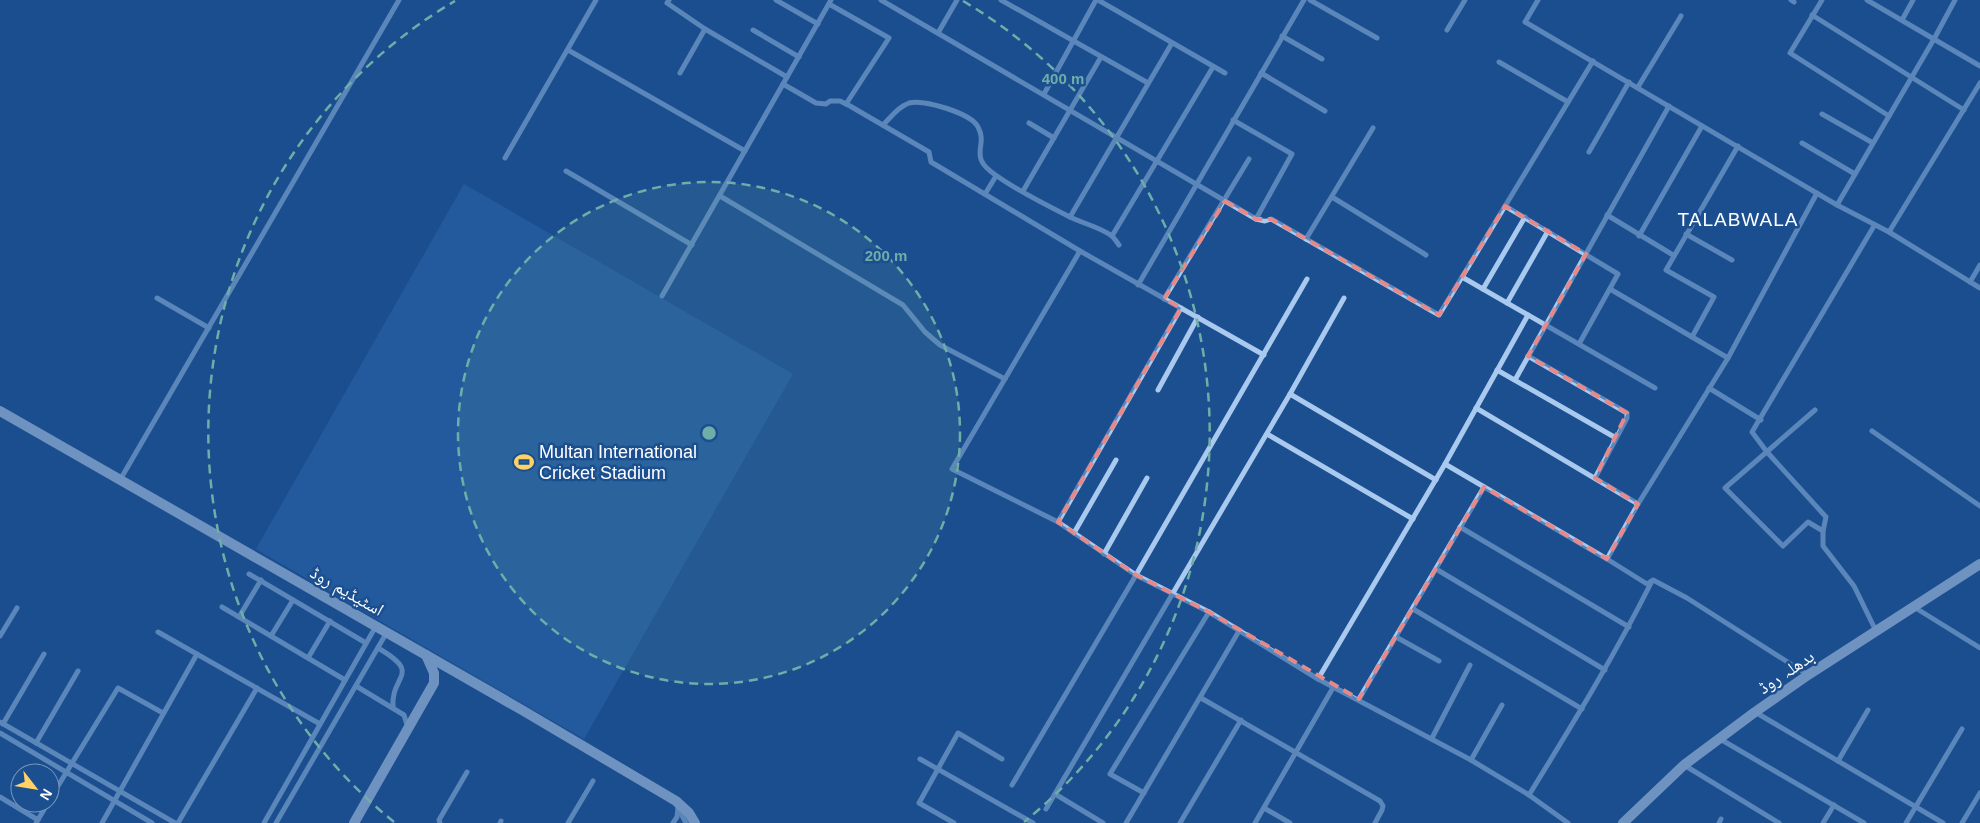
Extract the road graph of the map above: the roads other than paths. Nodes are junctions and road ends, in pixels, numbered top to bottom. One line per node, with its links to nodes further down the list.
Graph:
1 (399, 0): 120 (street)
2 (596, 0): 31 (street)
3 (669, 0): 22 (street)
4 (776, 0): 21 (street)
5 (881, 0): 25 (street)
6 (957, 0): 25 (street)
7 (1001, 0): 29 (street)
8 (1097, 0): 29 (street); 30 (street)
9 (1304, 0): 26 (street)
10 (1310, 0): 27 (street)
11 (1465, 0): 24 (street)
12 (1538, 0): 35 (street)
13 (1822, 0): 18 (street)
14 (1867, 0): 20 (street)
15 (1913, 0): 20 (street)
16 (1955, 0): 28 (street)
17 (830, 2): 21 (street); 51 (street)
18 (1812, 15): 42 (street); 57 (street)
19 (1681, 16): 48 (street)
20 (1902, 20): 28 (street)
21 (818, 24): 32 (street)
22 (705, 29): 39 (street); 43 (street)
23 (752, 30): 32 (street)
24 (1447, 30)
25 (938, 33): 49 (street)
26 (1282, 36): 34 (street); 41 (street)
27 (1377, 38)
28 (1934, 39): 37 (street); 42 (street)
29 (1073, 41): 33 (street); 49 (street)
30 (1172, 43): 38 (street); 45 (street)
31 (568, 50): 68 (street); 70 (street)
32 (799, 56): 43 (street)
33 (1101, 56): 45 (street); 53 (street)
34 (1322, 59)
35 (1593, 61): 44 (street); 50 (street)
36 (1499, 62): 50 (street)
37 (1980, 66)
38 (1213, 67): 40 (street); 72 (street)
39 (680, 73)
40 (1225, 73)
41 (1260, 73): 55 (street); 58 (street)
42 (1912, 76): 54 (street); 57 (street)
43 (787, 77): 47 (street)
44 (1629, 82): 48 (street); 69 (street)
45 (1148, 83): 63 (street)
46 (1980, 83): 54 (street)
47 (783, 84): 51 (street); 68 (street)
48 (1638, 87): 52 (street)
49 (1044, 94): 53 (street)
50 (1568, 102): 84 (street)
51 (846, 104): 60 (street)
52 (1669, 106): 61 (street); 85 (street)
53 (1070, 110): 63 (street); 64 (street)
54 (1964, 110): 91 (street)
55 (1325, 111)
56 (1822, 114): 66 (street)
57 (1889, 116): 66 (street)
58 (1233, 120): 76 (street); 88 (street)
59 (1030, 123): 64 (street)
60 (883, 126): 75 (street); 79 (street)
61 (1702, 126): 67 (street); 94 (street)
62 (1373, 128): 81 (street)
63 (1116, 136): 72 (street); 86 (street)
64 (1054, 138): 77 (street)
65 (1802, 143): 74 (street)
66 (1873, 143): 74 (street)
67 (1738, 146): 78 (street); 92 (street)
68 (746, 150): 80 (street)
69 (1589, 152)
70 (505, 158)
71 (1249, 159): 82 (street)
72 (1157, 160): 76 (street); 93 (street)
73 (566, 171): 96 (street)
74 (1855, 174): 83 (street)
75 (996, 176): 77 (street); 79 (street)
76 (1196, 183): 82 (street); 107 (street)
77 (1023, 191): 86 (street)
78 (1817, 193): 83 (street); 125 (street)
79 (985, 194): 98 (street)
80 (720, 196): 96 (street); 127 (street)
81 (1332, 197): 95 (street); 100 (street)
82 (1225, 201): 88 (street); 114 (street)
83 (1837, 205): 89 (street)
84 (1505, 206): 87 (street); 104 (street)
85 (1607, 215): 94 (street); 99 (street)
86 (1070, 217): 93 (street)
87 (1525, 218): 90 (street); 109 (street)
88 (1256, 219): 95 (street)
89 (1874, 226): 91 (street); 136 (street)
90 (1548, 231): 99 (street); 115 (street)
91 (1889, 232): 106 (street)
92 (1686, 234): 101 (street); 102 (street)
93 (1112, 236): 97 (street)
94 (1639, 236): 101 (street)
95 (1306, 239): 104 (street)
96 (692, 245): 111 (street)
97 (1119, 245)
98 (1080, 251): 107 (street); 127 (street)
99 (1586, 254): 110 (street); 119 (street)
100 (1426, 255)
101 (1673, 255): 121 (street)
102 (1732, 260)
103 (1980, 264): 106 (street)
104 (1462, 277): 109 (street)
105 (1307, 279): 123 (street)
106 (1970, 282): 108 (street)
107 (1138, 284): 114 (street)
108 (1980, 288)
109 (1483, 289): 115 (street)
110 (1610, 289): 121 (street); 122 (street)
111 (662, 296)
112 (158, 298): 120 (street)
113 (1344, 298): 132 (street)
114 (1164, 299): 116 (street)
115 (1507, 303): 117 (street)
116 (1181, 308): 118 (street); 151 (street)
117 (1528, 315): 119 (street); 126 (street)
118 (1198, 317): 123 (street); 131 (street)
119 (1546, 325): 122 (street); 124 (street)
120 (209, 328): 145 (street)
121 (1692, 337): 125 (street)
122 (1579, 344): 129 (street)
123 (1264, 354): 160 (street)
124 (1528, 356): 128 (street); 139 (street)
125 (1728, 358): 130 (street)
126 (1497, 370): 128 (street); 133 (street)
127 (1005, 379): 151 (street)
128 (1515, 380): 139 (street)
129 (1655, 388)
130 (1710, 388): 136 (street); 148 (street)
131 (1158, 390)
132 (1290, 394): 138 (street); 146 (street)
133 (1476, 408): 142 (street); 144 (street)
134 (1814, 410): 140 (street)
135 (0, 411): 145 (main road, اسٹیڈیم روڈ)
136 (1760, 420): 140 (street)
137 (1872, 431): 149 (street)
138 (1267, 434): 150 (street); 163 (street)
139 (1616, 438): 144 (street)
140 (1767, 452): 153 (street); 153 (street)
141 (1116, 460): 154 (street)
142 (1445, 464): 146 (street); 147 (street)
143 (1147, 478): 155 (street)
144 (1595, 478): 148 (street)
145 (120, 480): 174 (main road, اسٹیڈیم روڈ)
146 (1436, 480): 150 (street)
147 (1484, 487): 152 (street); 156 (street)
148 (1638, 504): 156 (street)
149 (1980, 506)
150 (1413, 519): 195 (street)
151 (1058, 522): 154 (street)
152 (1460, 527): 158 (street); 175 (street)
153 (1823, 531): 179 (street)
154 (1074, 533): 155 (street)
155 (1104, 554): 160 (street)
156 (1607, 559): 162 (street)
157 (1980, 564): 166 (main road, بدھلہ روڈ)
158 (1436, 569): 168 (street); 192 (street)
159 (249, 574): 161 (street)
160 (1136, 575): 163 (street); 229 (street)
161 (260, 580): 164 (street); 170 (street)
162 (1653, 580): 175 (street); 194 (street)
163 (1173, 595): 169 (street); 233 (street)
164 (294, 600): 172 (street); 181 (street)
165 (222, 607): 170 (street)
166 (1914, 607): 179 (main road, بدھلہ روڈ); 185 (street)
167 (16, 608): 173 (street)
168 (1413, 609): 182 (street); 204 (street)
169 (1209, 612): 176 (street); 231 (street)
170 (239, 617): 181 (street)
171 (0, 620): 173 (street)
172 (330, 621): 183 (street); 189 (street)
173 (7, 624): 180 (street)
174 (376, 626): 178 (main road, اسٹیڈیم روڈ); 183 (street)
175 (1629, 627): 192 (street)
176 (1239, 631): 195 (street); 200 (street)
177 (158, 632): 187 (street)
178 (387, 632): 184 (street); 188 (main road, اسٹیڈیم روڈ)
179 (1877, 632): 194 (main road, بدھلہ روڈ)
180 (0, 636)
181 (271, 636): 189 (street)
182 (1396, 637): 190 (street); 201 (street)
183 (366, 643): 196 (street)
184 (378, 648): 197 (street); 203 (street)
185 (1980, 648)
186 (44, 654): 209 (street)
187 (197, 654): 199 (street); 207 (street)
188 (426, 654): 211 (main road); 237 (main road, اسٹیڈیم روڈ)
189 (308, 658): 196 (street)
190 (1440, 661)
191 (1470, 665): 214 (street)
192 (1605, 670): 204 (street)
193 (78, 671): 216 (street)
194 (1808, 675): 206 (main road, بدھلہ روڈ)
195 (1318, 679): 198 (street)
196 (346, 680): 210 (street)
197 (356, 686): 203 (street); 249 (street)
198 (1334, 686): 201 (street); 217 (street)
199 (257, 688): 210 (street); 247 (street)
200 (1200, 698): 208 (street); 231 (street)
201 (1359, 699): 214 (street)
202 (1502, 705): 220 (street)
203 (393, 708): 211 (street)
204 (1582, 709): 234 (street)
205 (1868, 710): 221 (street)
206 (1755, 712): 215 (main road, بدھلہ روڈ); 221 (street)
207 (163, 713): 222 (street); 230 (street)
208 (1241, 720): 217 (street); 259 (street)
209 (1, 723): 216 (street)
210 (320, 724): 248 (street)
211 (408, 728): 250 (main road)
212 (1962, 729): 240 (street)
213 (0, 733): 225 (street)
214 (1432, 738): 220 (street)
215 (1720, 739): 223 (main road, بدھلہ روڈ); 238 (street)
216 (36, 743): 222 (street)
217 (1297, 753): 239 (street); 262 (street)
218 (920, 759): 224 (street)
219 (1002, 759): 224 (street)
220 (1471, 760): 234 (street)
221 (1838, 761): 240 (street)
222 (71, 763): 225 (street); 230 (street)
223 (1684, 765): 243 (street); 264 (main road, بدھلہ روڈ)
224 (938, 769): 255 (street); 256 (street)
225 (66, 772): 228 (street); 236 (street)
226 (466, 772): 251 (street)
227 (593, 781): 244 (street)
228 (60, 782)
229 (1012, 785)
230 (120, 791): 236 (street); 247 (street)
231 (1144, 793): 258 (street)
232 (1980, 793): 270 (street)
233 (1055, 794): 241 (street); 257 (street)
234 (1528, 795): 263 (street)
235 (0, 797): 242 (street)
236 (115, 801): 245 (street); 246 (street)
237 (677, 805): 252 (street); 253 (street); 254 (main road, اسٹیڈیم روڈ)
238 (1834, 805): 266 (street); 267 (street)
239 (1264, 808): 260 (street); 261 (street)
240 (1915, 808): 268 (street); 269 (street)
241 (1046, 809)
242 (37, 821)
243 (1771, 821): 265 (street)
244 (570, 822)
245 (102, 823)
246 (152, 823)
247 (176, 823)
248 (264, 823)
249 (276, 823)
250 (354, 823)
251 (440, 823)
252 (673, 823)
253 (686, 823)
254 (695, 823)
255 (954, 823)
256 (1033, 823)
257 (1103, 823)
258 (1126, 823)
259 (1180, 823)
260 (1255, 823)
261 (1290, 823)
262 (1375, 823)
263 (1568, 823)
264 (1623, 823)
265 (1779, 823)
266 (1823, 823)
267 (1864, 823)
268 (1906, 823)
269 (1943, 823)
270 (1962, 823)

